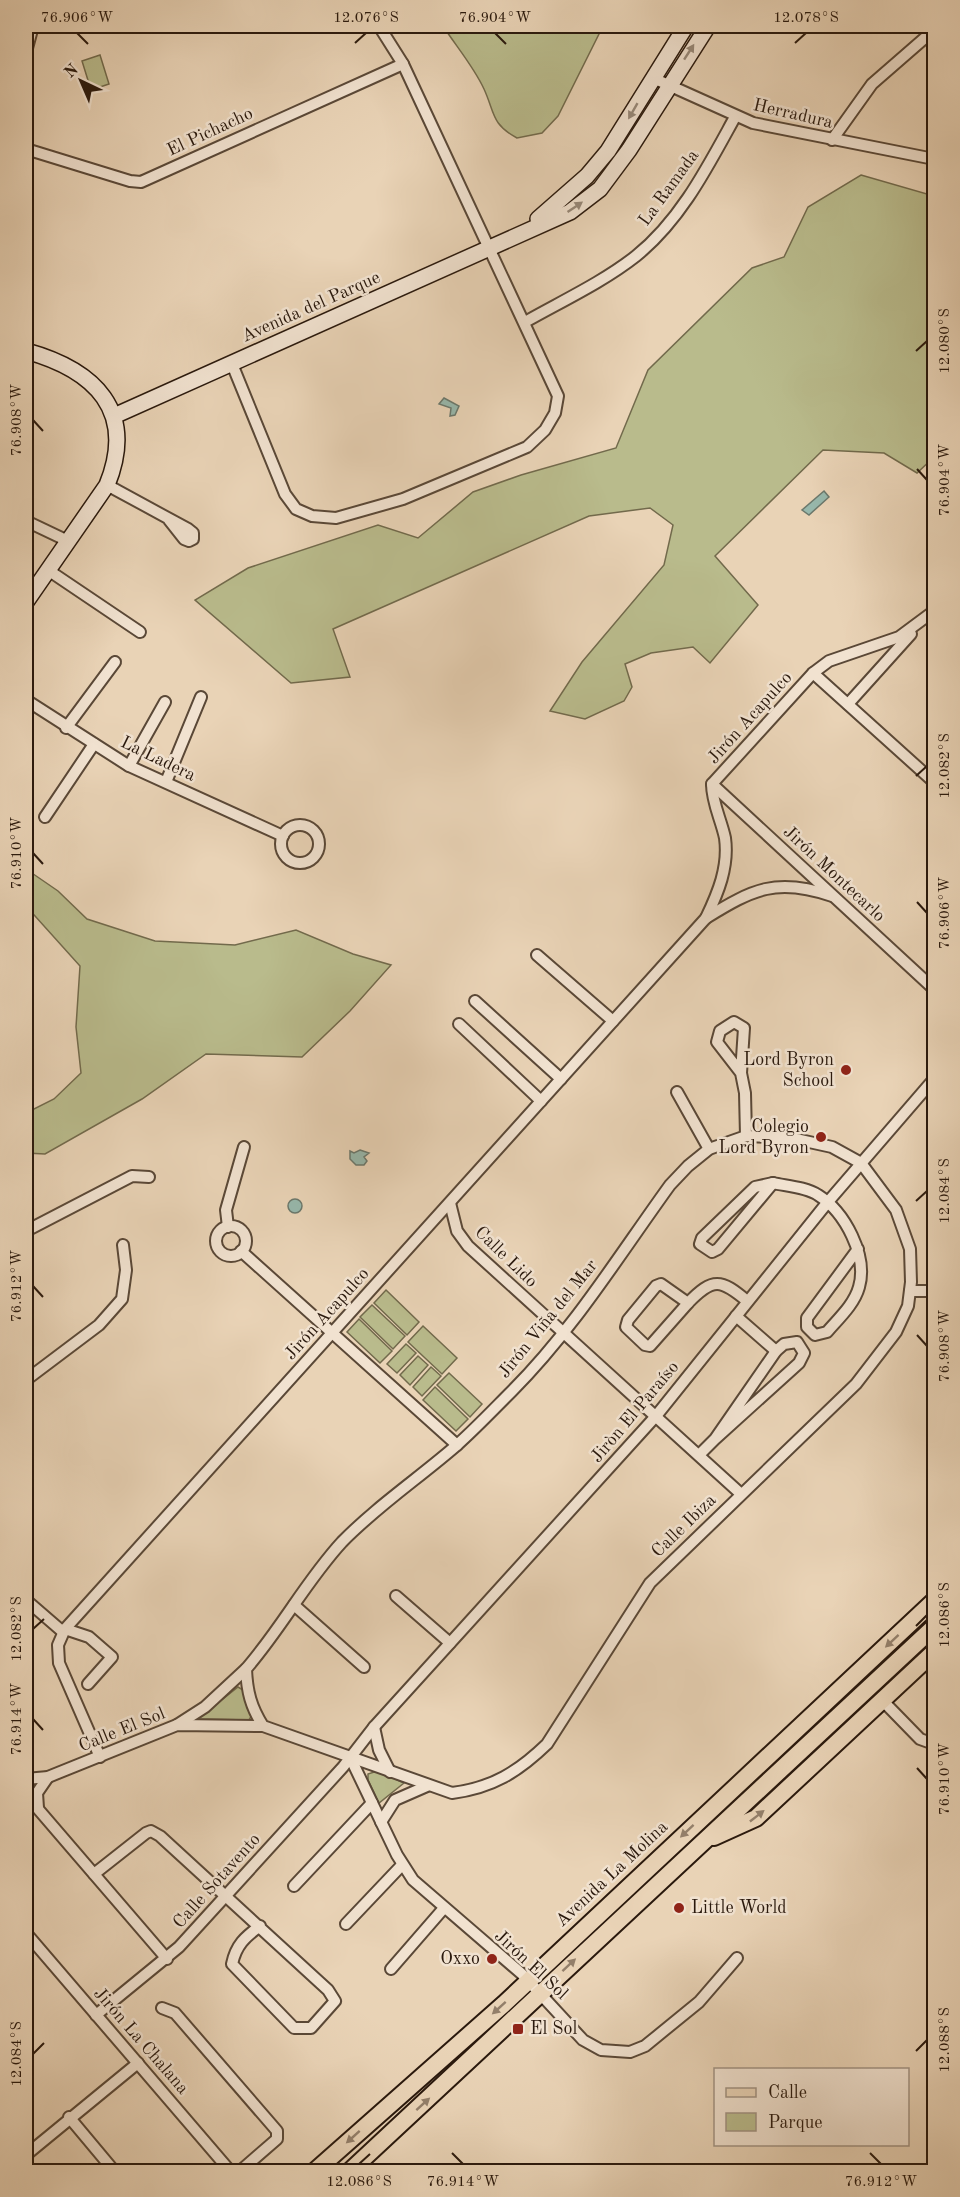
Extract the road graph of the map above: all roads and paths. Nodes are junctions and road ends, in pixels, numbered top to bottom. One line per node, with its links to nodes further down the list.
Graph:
1 (33, 26): 6 (street)
2 (379, 26): 7 (street)
3 (686, 26): 8 (street, Avenida del Parque)
4 (708, 26): 9 (street, Avenida del Parque, one-way to 4)
5 (934, 30): 11 (street)
6 (26, 52)
7 (403, 64): 12 (street, El Pichacho); 15 (street)
8 (653, 78): 9 (street, Herradura); 14 (street, Avenida del Parque, one-way to 14)
9 (669, 85): 10 (street, Herradura); 14 (street, Avenida del Parque, one-way to 9)
10 (735, 117): 11 (street, Herradura); 16 (street, La Ramada)
11 (832, 141): 13 (street, Herradura)
12 (26, 149)
13 (934, 159)
14 (522, 231): 15 (street, Avenida del Parque)
15 (491, 249): 16 (street); 18 (street, Avenida del Parque)
16 (525, 322): 18 (street)
17 (26, 351): 19 (street)
18 (232, 364): 19 (street, Avenida del Parque)
19 (114, 416): 20 (street)
20 (107, 485): 21 (street); 23 (street)
21 (169, 520)
22 (26, 521): 23 (street)
23 (68, 541): 24 (street)
24 (48, 570): 25 (street); 28 (street)
25 (27, 598)
26 (934, 611): 27 (street, Jirón Acapulco)
27 (919, 625): 30 (street, Jirón Acapulco); 34 (street)
28 (140, 632)
29 (115, 662): 35 (street)
30 (813, 673): 34 (street); 40 (street, Jirón Acapulco)
31 (201, 697): 38 (street)
32 (26, 700): 35 (street, La Ladera)
33 (165, 702): 37 (street)
34 (848, 704): 39 (street)
35 (66, 728): 36 (street, La Ladera)
36 (93, 744): 37 (street, La Ladera); 41 (street)
37 (129, 766): 38 (street, La Ladera)
38 (166, 782): 42 (street, La Ladera)
39 (934, 782)
40 (712, 784): 43 (street, Jirón Montecarlo); 44 (street, Jirón Acapulco)
41 (45, 817)
42 (283, 836)
43 (836, 897): 44 (street, Jirón Acapulco); 46 (street, Jirón Montecarlo)
44 (706, 918): 48 (street, Jirón Acapulco)
45 (537, 956): 48 (street)
46 (934, 989)
47 (475, 1000): 51 (street)
48 (613, 1021): 51 (street, Jirón Acapulco)
49 (459, 1024): 54 (street)
50 (741, 1072): 55 (street)
51 (561, 1079): 54 (street, Jirón Acapulco)
52 (934, 1079): 58 (street, Jiròn El Paraíso)
53 (677, 1092): 57 (street)
54 (541, 1101): 61 (street, Jirón Acapulco)
55 (746, 1136): 57 (street, Jirón Viña del Mar); 58 (street, Jirón Viña del Mar)
56 (244, 1147): 63 (street)
57 (709, 1149): 74 (street, Jirón Viña del Mar)
58 (861, 1163): 62 (street, Jiròn El Paraíso); 68 (street, Calle Ibiza)
59 (149, 1176): 64 (street)
60 (773, 1183): 60 (street); 62 (street)
61 (450, 1203): 73 (street, Jirón Acapulco); 74 (street, Calle Lido)
62 (827, 1203): 66 (street); 70 (street, Jiròn El Paraíso)
63 (228, 1227): 67 (street); 67 (street)
64 (26, 1231)
65 (123, 1245): 76 (street)
66 (858, 1249): 66 (street)
67 (241, 1251): 73 (street)
68 (910, 1291): 69 (street); 81 (street, Calle Ibiza)
69 (934, 1291)
70 (747, 1301): 71 (street); 72 (street, Jiròn El Paraíso)
71 (688, 1303): 71 (street)
72 (736, 1316): 75 (street); 77 (street, Jiròn El Paraíso)
73 (332, 1333): 79 (street); 87 (street, Jirón Acapulco)
74 (563, 1333): 77 (street, Calle Lido); 79 (street, Jirón Viña del Mar)
75 (776, 1352): 78 (street); 78 (street)
76 (26, 1380)
77 (656, 1416): 80 (street, Calle Lido); 88 (street, Jiròn El Paraíso)
78 (715, 1439): 80 (street)
79 (457, 1445): 85 (street, Jirón Viña del Mar)
80 (699, 1455): 81 (street, Calle Lido)
81 (741, 1494): 104 (street, Calle Ibiza)
82 (396, 1596): 88 (street)
83 (26, 1600): 87 (street)
84 (934, 1601): 108 (main road, Avenida La Molina, one-way to 108)
85 (294, 1605): 90 (street); 91 (street, Jirón Viña del Mar)
86 (934, 1627): 100 (main road, Avenida La Molina)
87 (64, 1631): 92 (street); 98 (street)
88 (450, 1643): 96 (street, Jiròn El Paraíso)
89 (934, 1652): 93 (main road, Avenida La Molina)
90 (364, 1667)
91 (246, 1669): 94 (street, Jirón Viña del Mar); 95 (street)
92 (88, 1684)
93 (883, 1701): 97 (street); 110 (main road, Avenida La Molina, one-way to 93)
94 (177, 1725): 95 (street, Calle El Sol); 98 (street, Calle El Sol)
95 (262, 1726): 99 (street, Calle El Sol)
96 (374, 1727): 99 (street, Jiròn El Paraíso); 101 (street)
97 (934, 1744)
98 (100, 1757): 102 (street, Calle El Sol)
99 (350, 1757): 101 (street, Calle Ibiza); 106 (street, Jirón El Sol); 114 (street, Calle Sotavento)
100 (786, 1764): 108 (main road); 110 (main road, Avenida La Molina)
101 (390, 1772): 104 (street, Calle Ibiza)
102 (48, 1777): 103 (street, Calle El Sol); 107 (street)
103 (26, 1779)
104 (427, 1786): 109 (street)
105 (26, 1795): 107 (street)
106 (372, 1803): 109 (street, Jirón El Sol); 113 (street)
107 (38, 1808): 112 (street)
108 (711, 1808): 122 (main road, Avenida La Molina, one-way to 122)
109 (381, 1822): 111 (street, Jirón El Sol)
110 (704, 1841): 122 (main road, Avenida La Molina, one-way to 110)
111 (402, 1865): 115 (street, Jirón El Sol); 116 (street)
112 (94, 1874): 114 (street); 120 (street)
113 (294, 1886)
114 (226, 1895): 117 (street); 120 (street, Calle Sotavento)
115 (444, 1908): 121 (street); 122 (street, Jirón El Sol)
116 (346, 1924)
117 (260, 1926): 117 (street)
118 (26, 1933): 124 (street, Jirón La Chalana)
119 (737, 1958): 122 (street, Jirón El Sol)
120 (167, 1959): 124 (street, Calle Sotavento)
121 (391, 1969)
122 (534, 1986): 131 (main road, Avenida La Molina, one-way to 131); 132 (main road, Avenida La Molina, one-way to 122)
123 (162, 2008): 130 (street)
124 (96, 2015): 125 (street, Jirón La Chalana)
125 (138, 2063): 126 (street); 129 (street, Jirón La Chalana)
126 (69, 2117): 127 (street); 128 (street)
127 (26, 2155)
128 (115, 2172)
129 (231, 2172)
130 (239, 2172)
131 (314, 2172)
132 (349, 2172)

